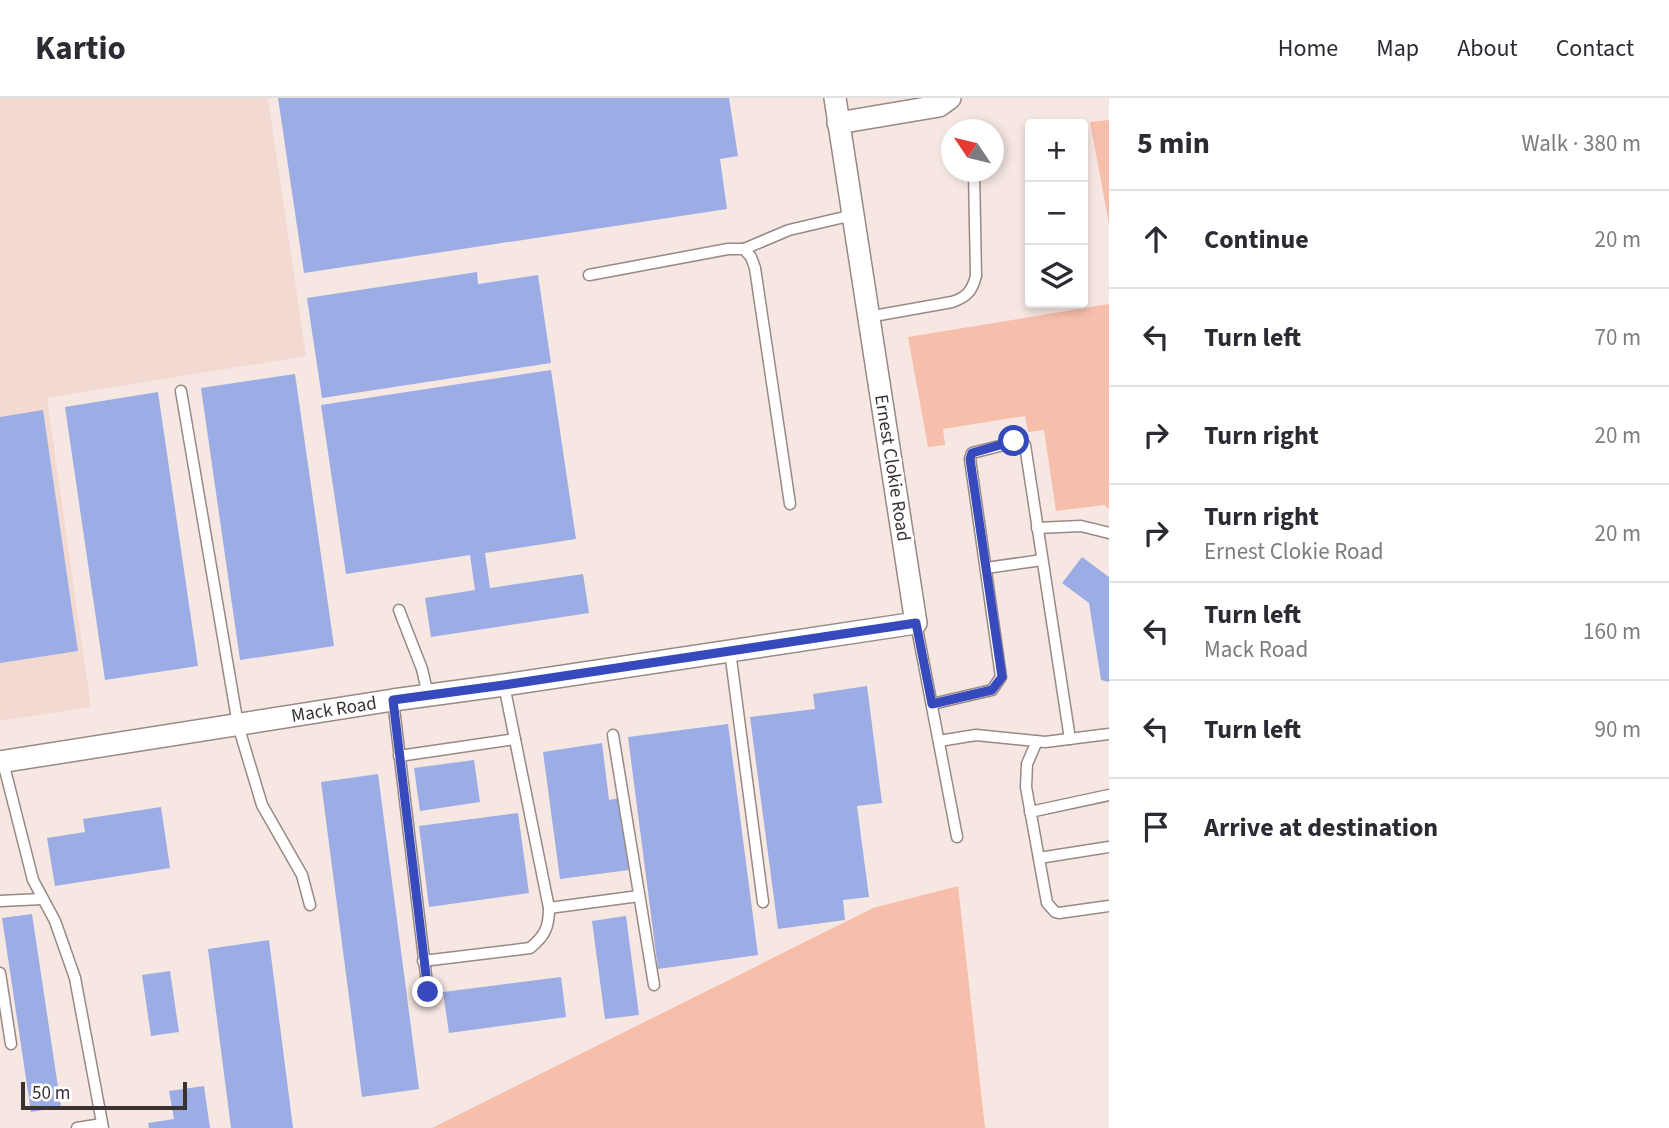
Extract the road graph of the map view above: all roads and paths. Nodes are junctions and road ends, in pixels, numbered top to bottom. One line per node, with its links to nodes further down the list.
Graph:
1 (835, 98): 3 (street, Ernest Clokie Road)
2 (950, 98): 3 (street)
3 (838, 123): 5 (street, Ernest Clokie Road)
4 (974, 182): 8 (lane)
5 (853, 215): 6 (lane); 8 (street, Ernest Clokie Road)
6 (744, 250): 7 (lane); 10 (lane)
7 (589, 275)
8 (868, 317): 16 (street, Ernest Clokie Road)
9 (181, 391): 22 (lane)
10 (790, 503)
11 (1037, 528): 12 (lane); 13 (lane); 14 (lane)
12 (1109, 533)
13 (1042, 560): 14 (lane); 25 (lane)
14 (986, 568): 21 (lane)
15 (399, 610): 19 (lane)
16 (916, 623): 17 (street, Mack Road); 21 (lane, Ernest Clokie Road)
17 (730, 651): 18 (street, Mack Road); 39 (lane)
18 (504, 685): 19 (street, Mack Road); 26 (lane)
19 (428, 695): 20 (street, Mack Road)
20 (393, 700): 22 (street, Mack Road); 29 (lane)
21 (932, 704): 27 (lane, Ernest Clokie Road)
22 (238, 725): 30 (street, Mack Road); 40 (lane)
23 (1109, 734): 25 (lane)
24 (613, 735): 36 (lane)
25 (1070, 738): 28 (lane)
26 (515, 739): 29 (lane); 42 (lane)
27 (939, 741): 28 (lane); 33 (lane, Ernest Clokie Road)
28 (1037, 741): 32 (lane)
29 (399, 756): 43 (lane)
30 (1, 762): 37 (lane)
31 (1109, 795): 32 (lane)
32 (1030, 812): 35 (lane)
33 (957, 837)
34 (1109, 847): 35 (lane)
35 (1039, 858): 41 (lane)
36 (639, 896): 42 (lane); 45 (lane)
37 (41, 899): 38 (lane); 48 (lane)
38 (0, 901)
39 (763, 902)
40 (310, 905)
41 (1109, 906)
42 (549, 908): 43 (lane)
43 (423, 961): 46 (lane)
44 (0, 973): 47 (lane)
45 (654, 985)
46 (428, 992)
47 (11, 1044)
48 (103, 1126): 49 (lane)
49 (77, 1128)

